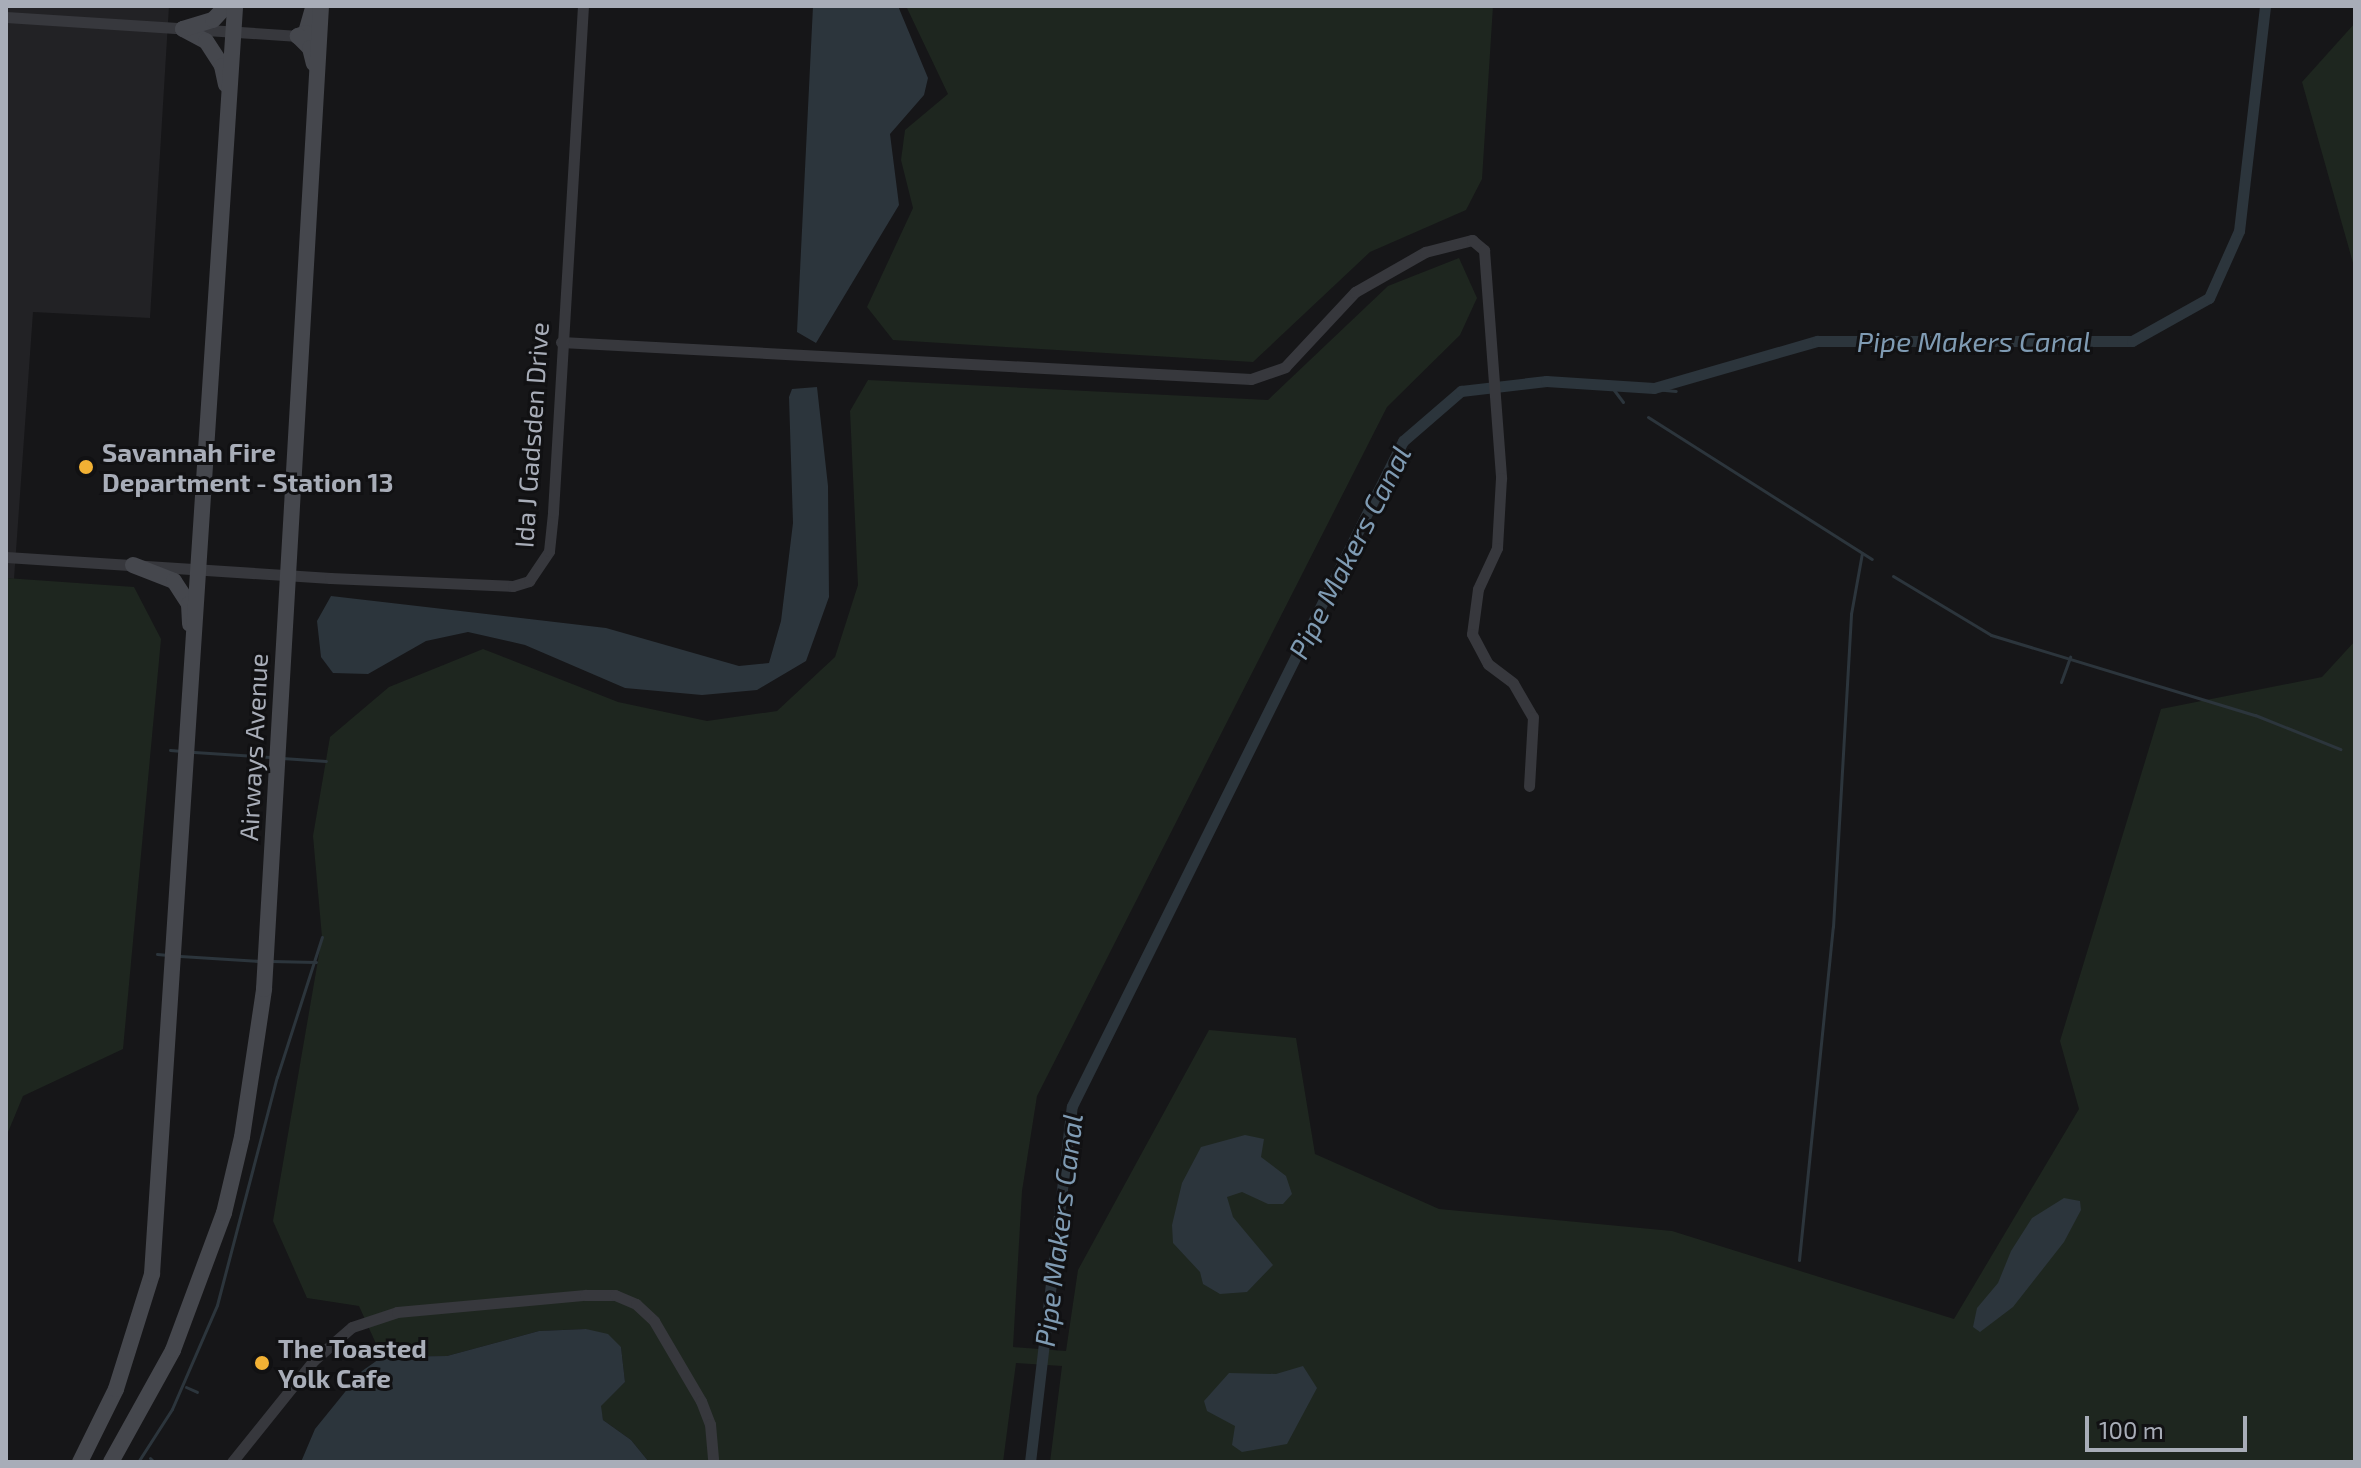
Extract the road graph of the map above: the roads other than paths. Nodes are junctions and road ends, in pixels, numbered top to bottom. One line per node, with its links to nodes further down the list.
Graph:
1 (226, 6): 7 (main road)
2 (235, 6): 8 (main road)
3 (313, 6): 9 (main road)
4 (321, 6): 10 (main road, Airways Avenue)
5 (583, 6): 12 (street, Ida J Gadsden Drive)
6 (6, 17): 7 (street)
7 (183, 29): 8 (street); 11 (main road)
8 (234, 32): 9 (street); 11 (main road)
9 (298, 36): 10 (main road)
10 (317, 76): 16 (main road, Airways Avenue)
11 (229, 96): 15 (main road)
12 (561, 342): 16 (street, Ida J Gadsden Drive); 18 (street)
13 (6, 557): 14 (street, Ida J Gadsden Drive)
14 (133, 565): 15 (street, Ida J Gadsden Drive); 17 (main road)
15 (201, 569): 16 (street, Ida J Gadsden Drive); 17 (main road)
16 (287, 574): 20 (main road, Airways Avenue)
17 (194, 689): 19 (main road)
18 (1529, 786)
19 (80, 1462)
20 (111, 1462)
21 (232, 1462): 22 (street)
22 (713, 1462)

